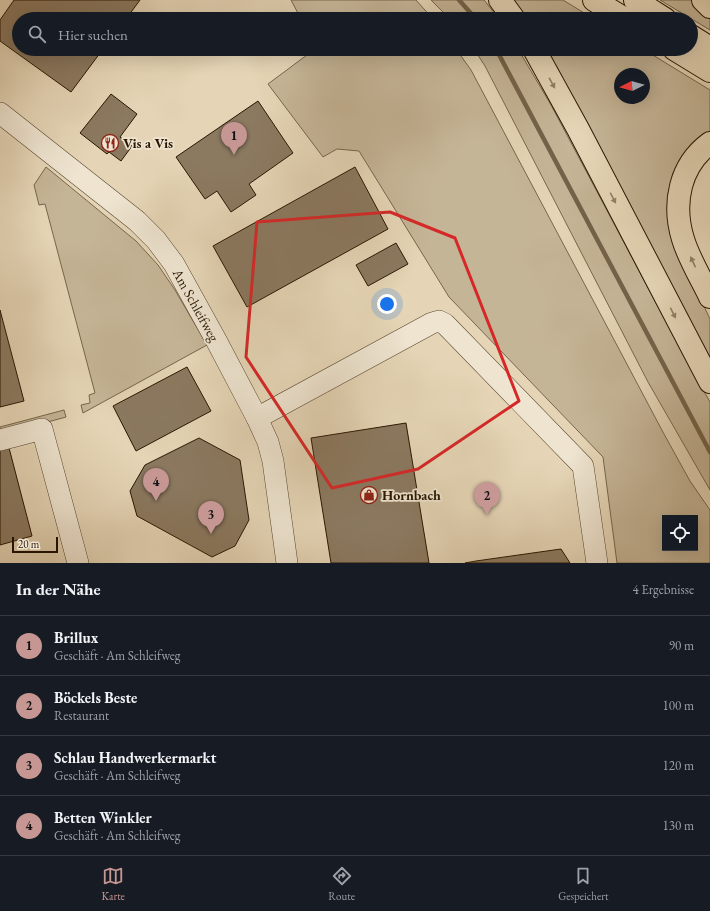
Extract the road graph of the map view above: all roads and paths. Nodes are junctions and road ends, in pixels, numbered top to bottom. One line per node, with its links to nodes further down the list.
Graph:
1 (500, 0): 6 (highway)
2 (594, 0): 7 (highway)
3 (635, 0): 8 (highway)
4 (703, 0): 5 (highway)
5 (710, 7)
6 (509, 12)
7 (614, 12)
8 (654, 12)
9 (698, 40): 10 (highway)
10 (710, 48)
11 (538, 56): 17 (highway, one-way to 17)
12 (685, 56): 13 (highway)
13 (710, 71)
14 (0, 113): 18 (street, Am Schleifweg)
15 (710, 142): 16 (highway, one-way to 15)
16 (710, 297)
17 (710, 382)
18 (258, 418): 21 (street, Am Schleifweg); 22 (street)
19 (0, 440): 20 (street)
20 (78, 563)
21 (287, 563)
22 (598, 563)

